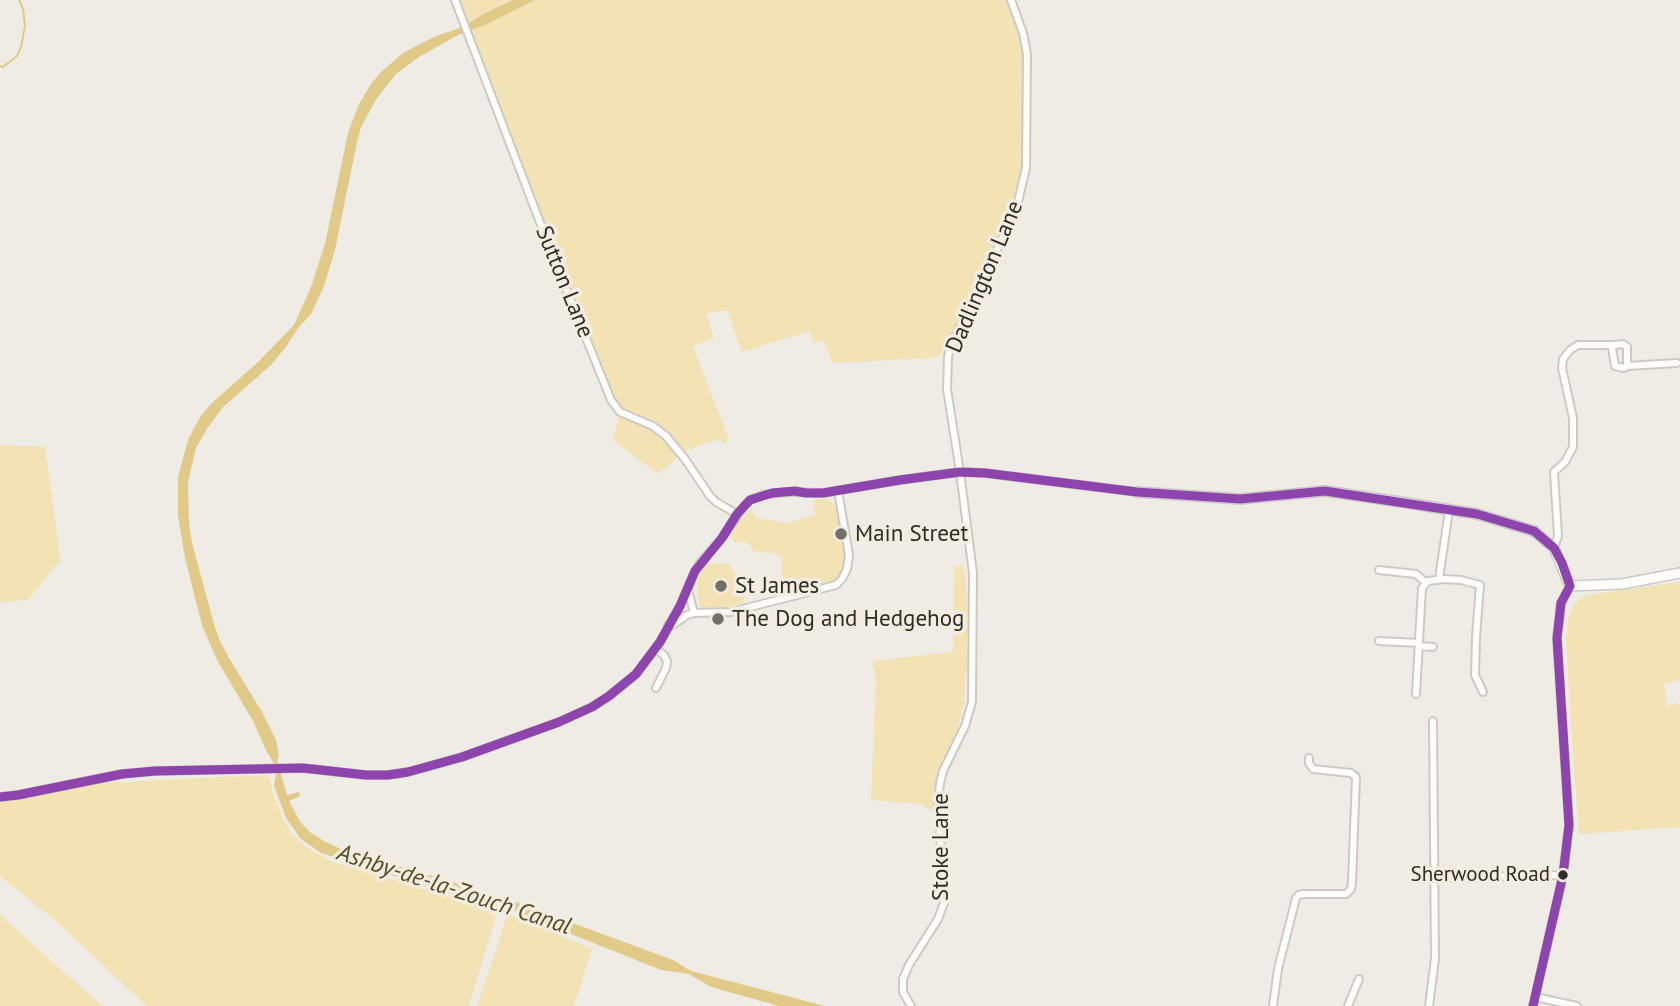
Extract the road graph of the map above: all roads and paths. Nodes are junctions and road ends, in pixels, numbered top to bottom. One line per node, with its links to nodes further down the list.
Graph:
1 (455, 0): 10 (street, Sutton Lane)
2 (1011, 0): 6 (street, Dadlington Lane)
3 (1614, 345): 5 (street); 5 (street); 11 (street)
4 (1676, 363): 5 (street)
5 (1627, 366)
6 (960, 472): 7 (street); 8 (street); 36 (street, Stoke Lane)
7 (838, 491): 10 (street); 18 (street)
8 (1137, 492): 9 (street)
9 (1449, 510): 11 (street); 14 (street)
10 (737, 514): 17 (street)
11 (1555, 548): 16 (street)
12 (1379, 570): 15 (street)
13 (1680, 573): 16 (street)
14 (1439, 579): 15 (street); 27 (street)
15 (1425, 582): 21 (street)
16 (1570, 586): 32 (street)
17 (688, 589): 18 (street); 19 (street)
18 (694, 613): 19 (street)
19 (668, 625): 23 (street)
20 (1379, 641): 21 (street)
21 (1419, 645): 22 (street); 28 (street)
22 (1433, 647)
23 (655, 649): 24 (street); 31 (street)
24 (660, 680): 25 (street); 26 (street)
25 (668, 684)
26 (656, 688)
27 (1483, 692)
28 (1416, 694)
29 (1433, 721): 33 (street)
30 (1310, 758): 37 (street)
31 (0, 797)
32 (1563, 875): 33 (street); 35 (street)
33 (1436, 878): 39 (street)
34 (1359, 979): 38 (street)
35 (1535, 996): 40 (street); 41 (street)
36 (911, 1006)
37 (1273, 1006)
38 (1348, 1006)
39 (1429, 1006)
40 (1533, 1006)
41 (1577, 1006)

